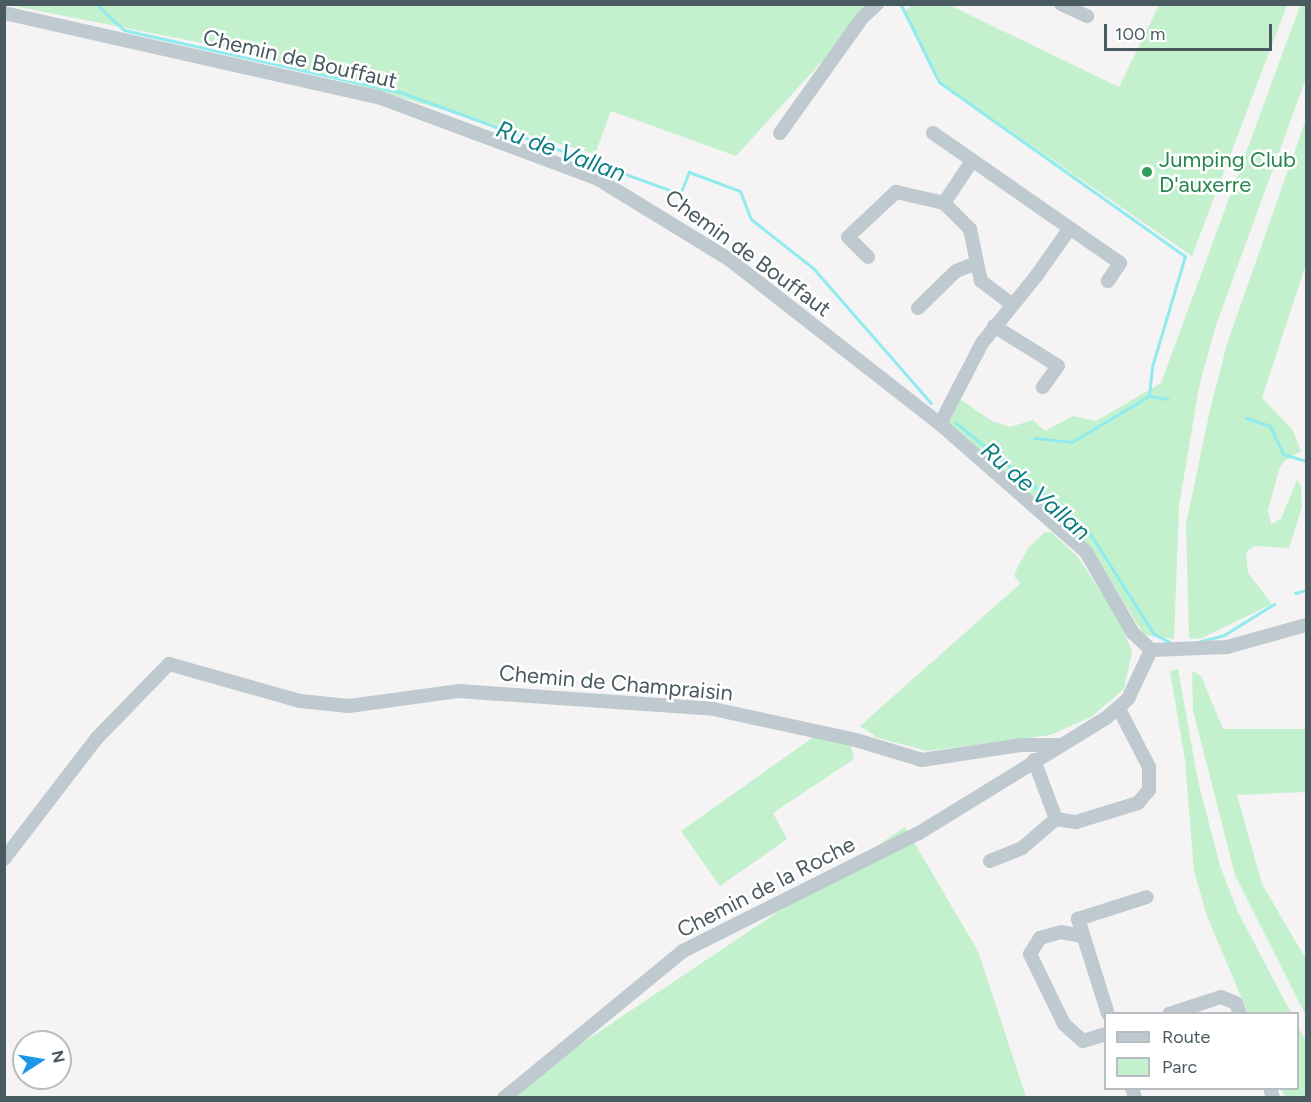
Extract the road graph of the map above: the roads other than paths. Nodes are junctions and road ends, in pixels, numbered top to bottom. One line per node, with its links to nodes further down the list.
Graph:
1 (877, 4): 5 (street)
2 (1061, 4): 4 (street)
3 (4, 13): 17 (street, Chemin de Bouffaut)
4 (1087, 16)
5 (780, 133)
6 (933, 133): 7 (street)
7 (972, 161): 8 (street); 9 (street)
8 (944, 203): 10 (street); 11 (street)
9 (1070, 228): 12 (street); 13 (street)
10 (868, 257)
11 (977, 263): 13 (street); 14 (street)
12 (1108, 281)
13 (1012, 304): 15 (street)
14 (918, 308)
15 (994, 326): 16 (street); 17 (street)
16 (1043, 387)
17 (944, 415): 19 (street, Chemin de Bouffaut)
18 (1306, 625): 19 (street)
19 (1151, 650): 20 (street, Chemin de la Roche)
20 (1119, 709): 21 (street, Chemin de la Roche); 23 (street)
21 (1059, 746): 22 (street, Chemin de la Roche); 24 (street, Chemin de Champraisin)
22 (1034, 760): 23 (street); 32 (street, Chemin de la Roche)
23 (1056, 819): 25 (street)
24 (4, 860)
25 (990, 861)
26 (1147, 897): 27 (street)
27 (1083, 936): 28 (street); 31 (street)
28 (1107, 1012)
29 (1174, 1012): 30 (street)
30 (1239, 1012)
31 (1104, 1035)
32 (504, 1098)

